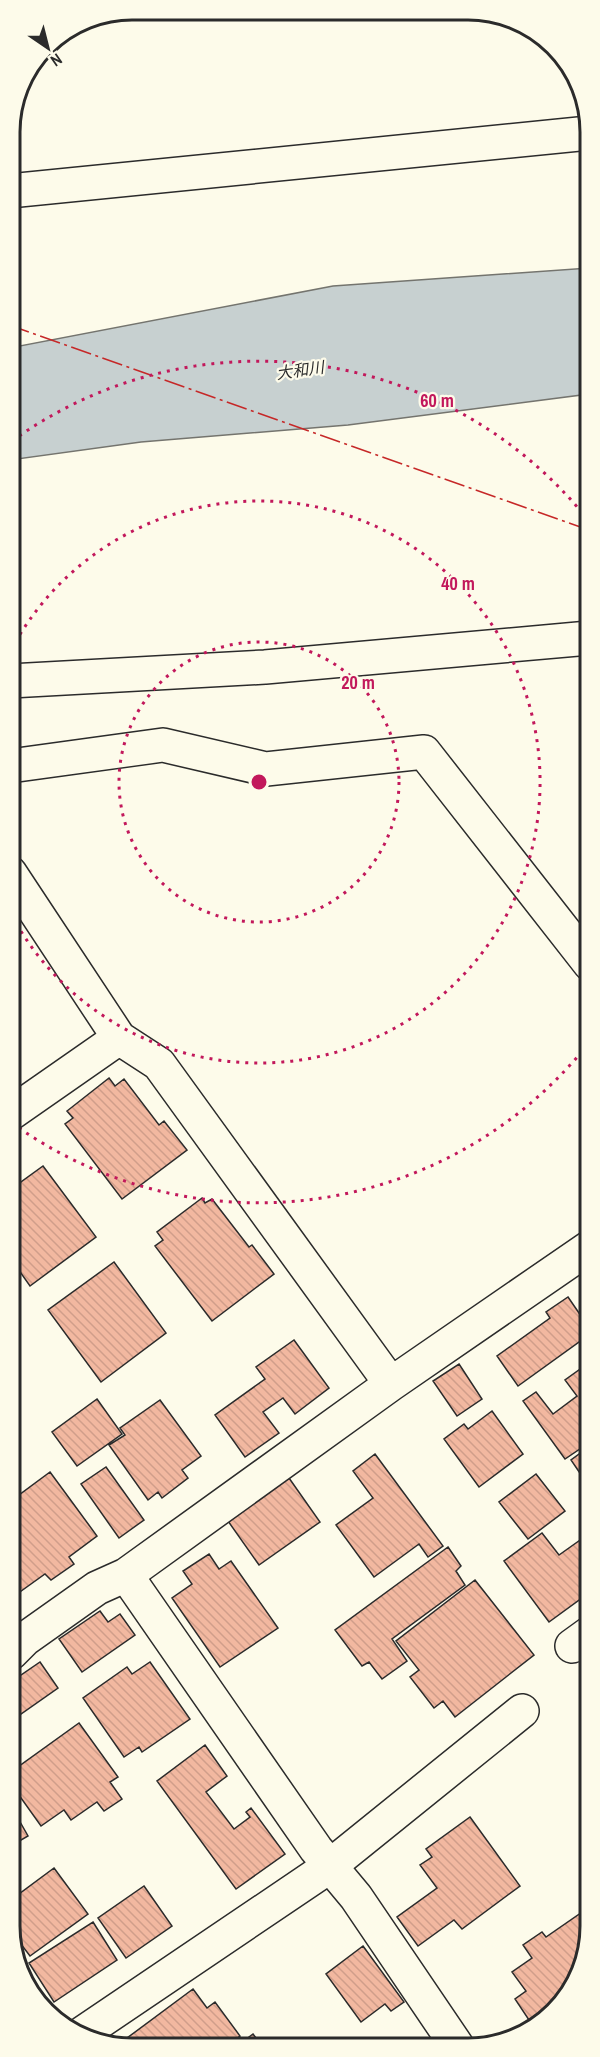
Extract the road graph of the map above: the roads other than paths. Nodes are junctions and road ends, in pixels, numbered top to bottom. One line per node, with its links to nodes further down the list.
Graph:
1 (580, 134): 2 (street)
2 (20, 190)
3 (580, 639): 4 (street)
4 (20, 680)
5 (20, 764): 7 (street)
6 (20, 888): 8 (street)
7 (580, 945)
8 (119, 1038): 9 (street); 11 (street)
9 (20, 1107)
10 (580, 1254): 11 (street)
11 (392, 1384): 12 (street)
12 (126, 1575): 13 (street); 15 (street)
13 (20, 1643)
14 (522, 1711): 15 (street)
15 (330, 1866): 16 (street); 17 (street)
16 (89, 2029)
17 (452, 2038)

